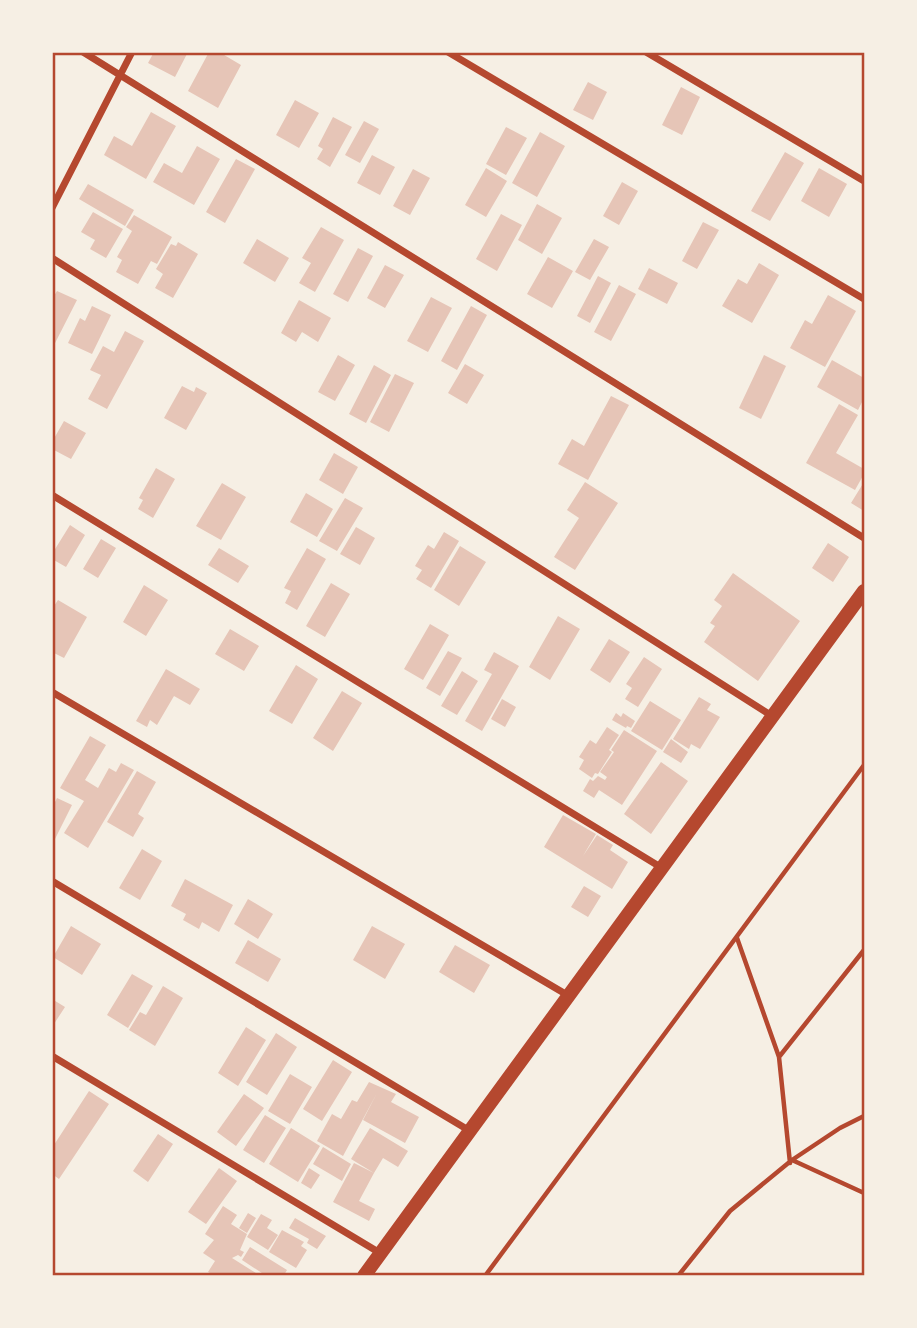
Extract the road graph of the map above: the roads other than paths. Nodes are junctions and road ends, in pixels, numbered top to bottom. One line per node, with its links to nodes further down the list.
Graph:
1 (83, 52): 5 (street)
2 (132, 52): 5 (street)
3 (448, 52): 9 (street)
4 (646, 52): 6 (street)
5 (120, 76): 7 (street); 11 (street)
6 (864, 181)
7 (52, 208)
8 (52, 258): 14 (street)
9 (864, 299)
10 (52, 495): 15 (street)
11 (864, 538)
12 (864, 591): 14 (main road)
13 (52, 692): 17 (street)
14 (774, 717): 15 (main road)
15 (662, 868): 17 (main road)
16 (52, 881): 19 (street)
17 (569, 996): 19 (main road)
18 (52, 1056): 20 (street)
19 (471, 1131): 20 (main road)
20 (380, 1253): 21 (main road)
21 (364, 1276)

